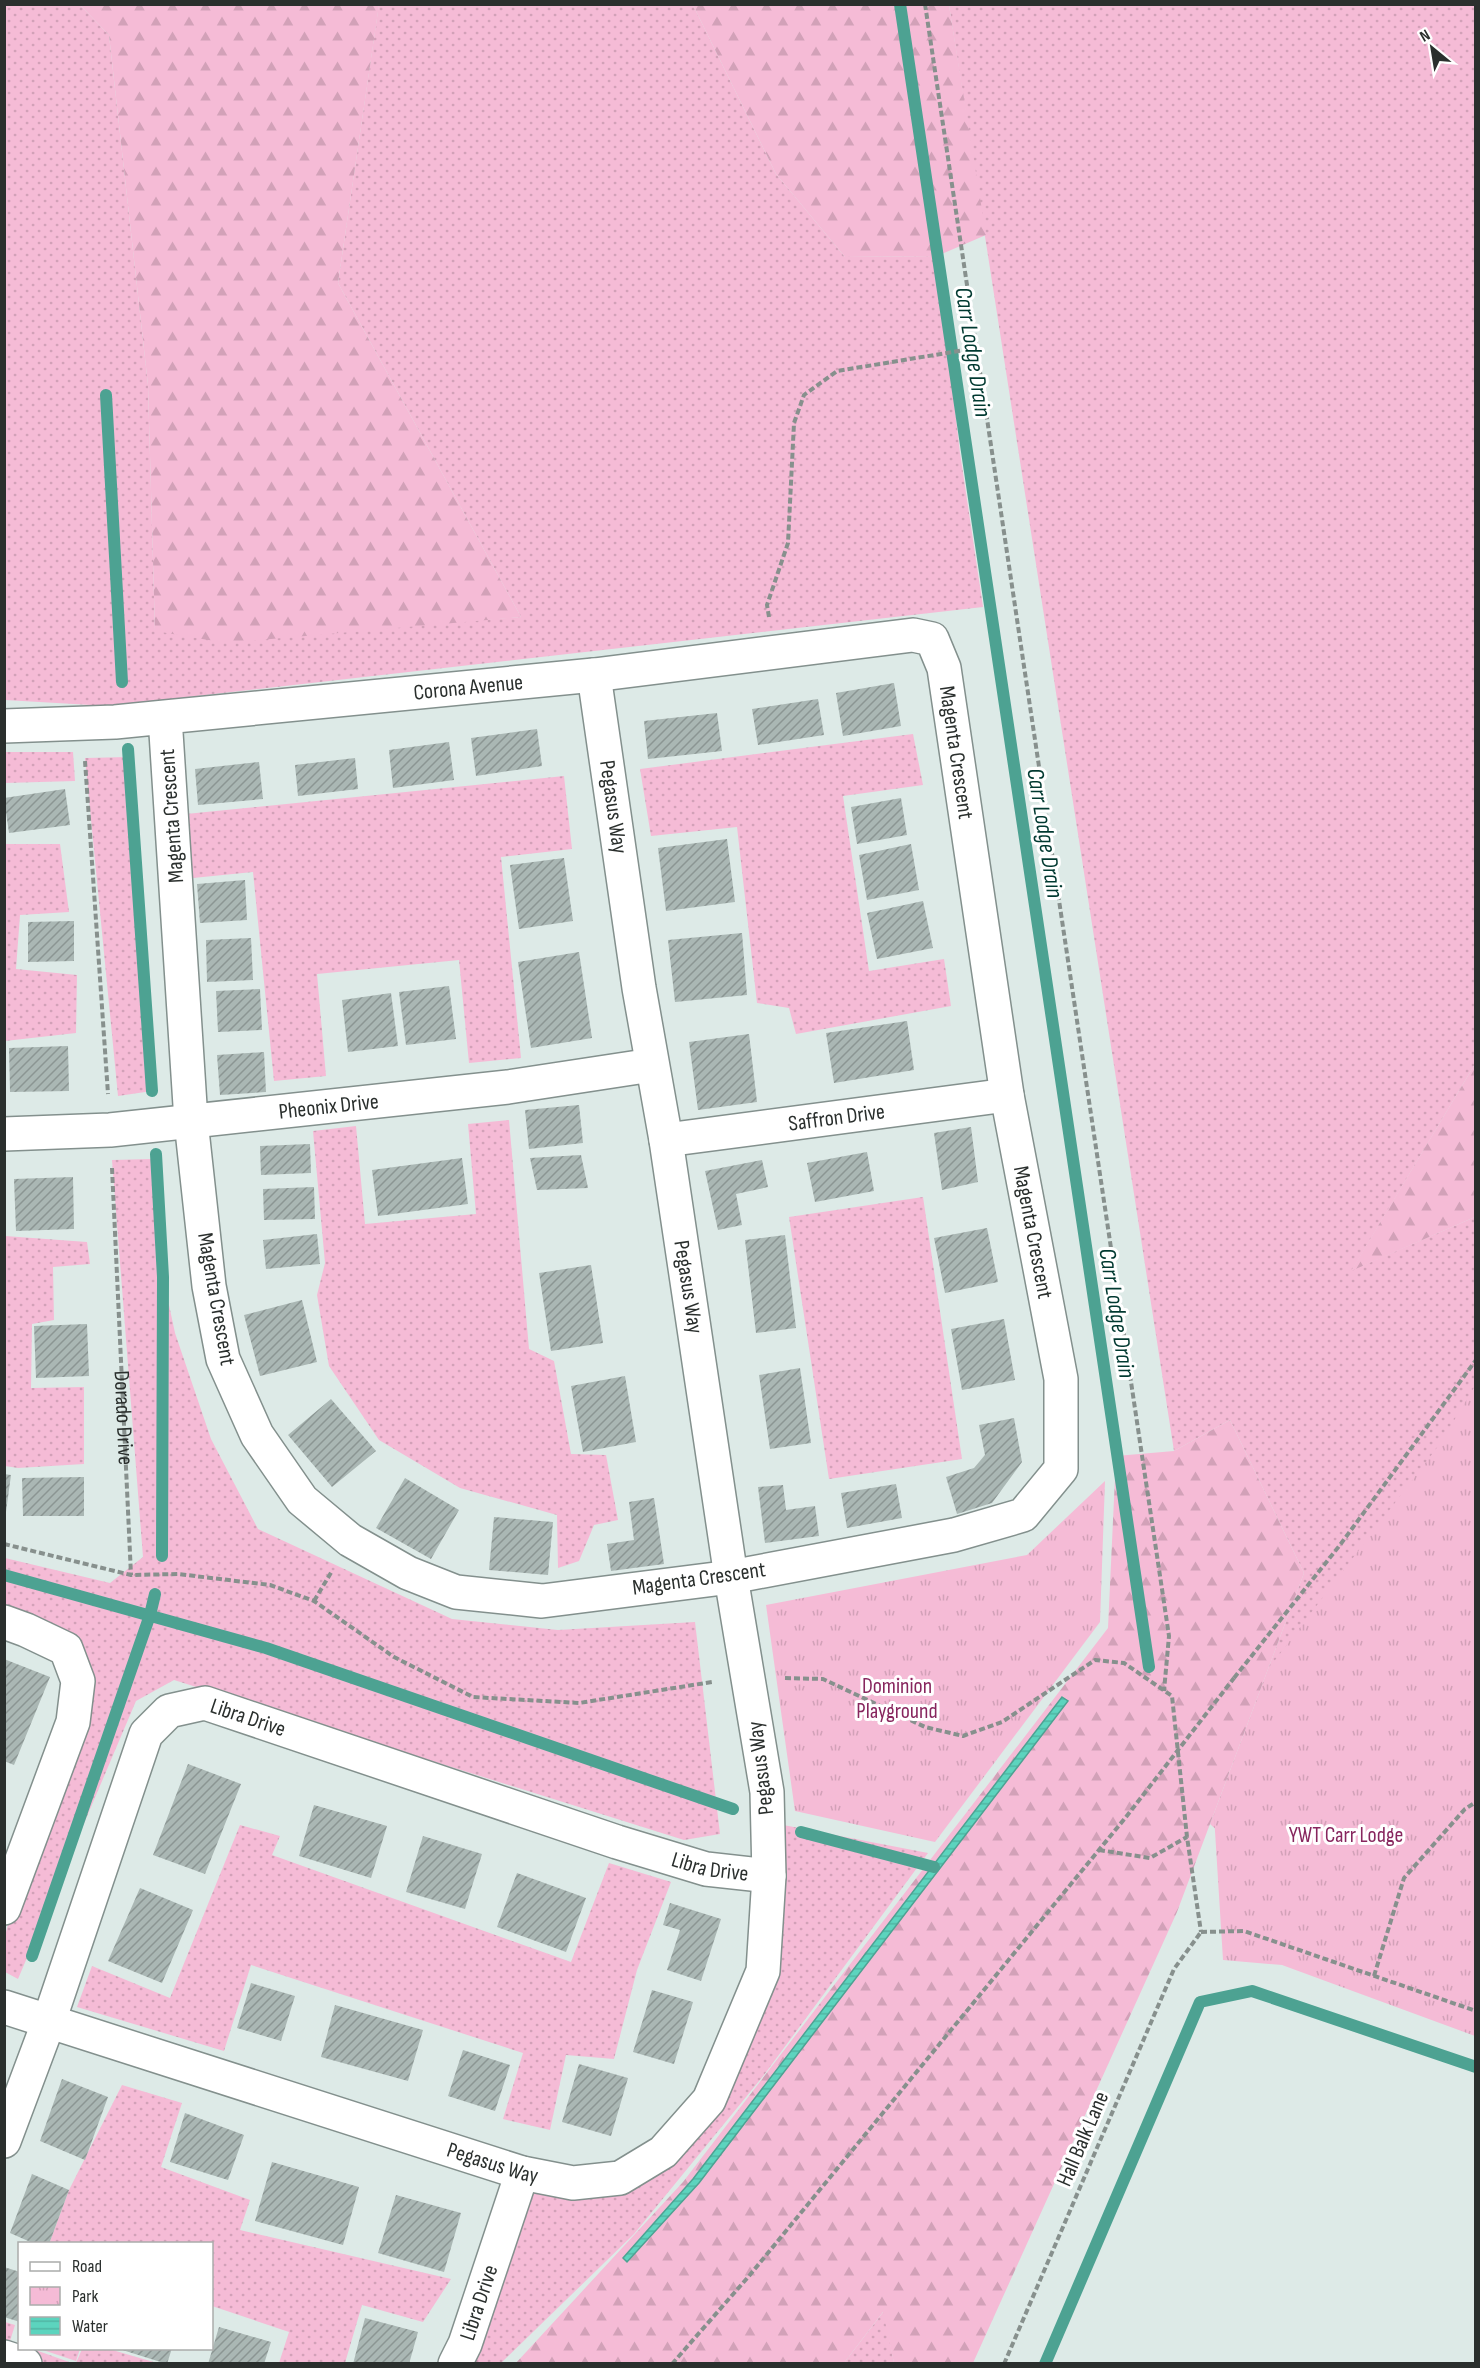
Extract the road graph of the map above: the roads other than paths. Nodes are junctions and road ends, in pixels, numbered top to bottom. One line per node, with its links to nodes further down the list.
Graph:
1 (932, 639): 2 (street, Corona Avenue); 6 (street, Magenta Crescent)
2 (594, 675): 3 (street, Corona Avenue); 5 (street, Pegasus Way)
3 (165, 717): 4 (street, Corona Avenue); 7 (street, Magenta Crescent)
4 (4, 726)
5 (652, 1065): 7 (street, Pheonix Drive); 9 (street, Pegasus Way)
6 (1008, 1095): 9 (street, Saffron Drive); 10 (street, Magenta Crescent)
7 (191, 1121): 8 (street, Pheonix Drive); 10 (street, Magenta Crescent)
8 (4, 1134)
9 (666, 1140): 10 (street, Pegasus Way)
10 (731, 1577): 12 (street, Pegasus Way)
11 (4, 1622): 13 (street)
12 (769, 1876): 15 (street, Libra Drive); 17 (street, Pegasus Way)
13 (4, 1908)
14 (4, 2007): 15 (street, Pegasus Way)
15 (49, 2021): 16 (street, Libra Drive); 17 (street, Pegasus Way)
16 (4, 2141)
17 (522, 2173): 20 (street, Libra Drive)
18 (4, 2357): 19 (street)
19 (25, 2364)
20 (455, 2364)

